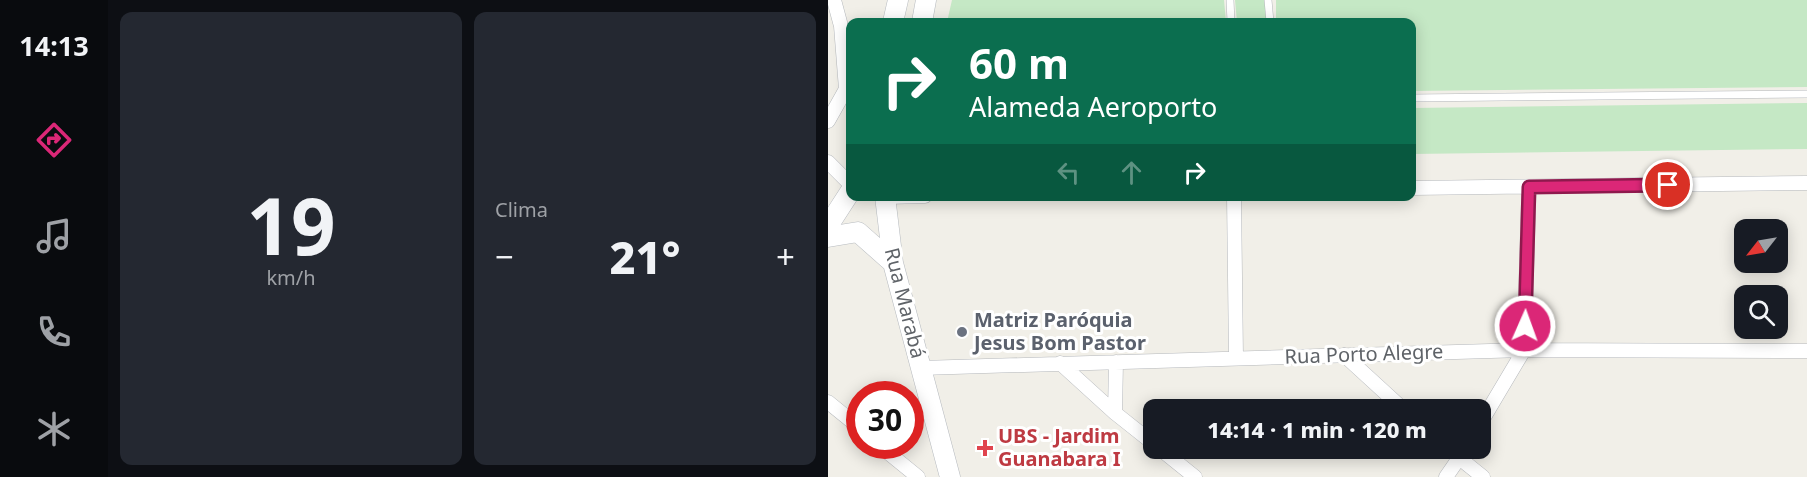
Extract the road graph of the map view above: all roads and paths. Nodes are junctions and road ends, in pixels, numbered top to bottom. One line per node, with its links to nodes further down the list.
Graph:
1 (834, 0): 12 (street)
2 (898, 0): 6 (street)
3 (926, 0): 7 (street)
4 (1230, 0): 8 (lane)
5 (1269, 0): 9 (lane)
6 (894, 18)
7 (923, 18)
8 (1231, 18)
9 (1270, 18)
10 (1807, 94): 11 (lane)
11 (1416, 98)
12 (828, 121)
13 (828, 162): 14 (street)
14 (846, 180)
15 (1807, 183): 16 (street)
16 (1529, 187): 17 (street); 24 (street)
17 (1416, 188)
18 (846, 198): 21 (street)
19 (885, 201): 23 (street, Rua Marabá)
20 (1234, 201): 27 (street)
21 (828, 226)
22 (828, 237): 23 (street)
23 (893, 263): 30 (street, Rua Marabá)
24 (1524, 350): 25 (street, Rua Porto Alegre); 26 (street, Rua Porto Alegre); 33 (street)
25 (1807, 351)
26 (1344, 355): 27 (street, Rua Porto Alegre); 31 (street)
27 (1236, 358): 28 (street, Rua Porto Alegre)
28 (1116, 362): 29 (street, Rua Porto Alegre); 34 (street)
29 (1060, 363): 30 (street, Rua Porto Alegre); 34 (street)
30 (921, 368): 42 (street, Rua Marabá)
31 (1392, 399)
32 (828, 402): 35 (street)
33 (1491, 406)
34 (1115, 413): 36 (street)
35 (846, 417)
36 (1143, 435)
37 (896, 459): 41 (street)
38 (1173, 459): 43 (street)
39 (1459, 459): 44 (street)
40 (1467, 459): 45 (street)
41 (918, 477)
42 (950, 477)
43 (1195, 477)
44 (1446, 477)
45 (1483, 477)

